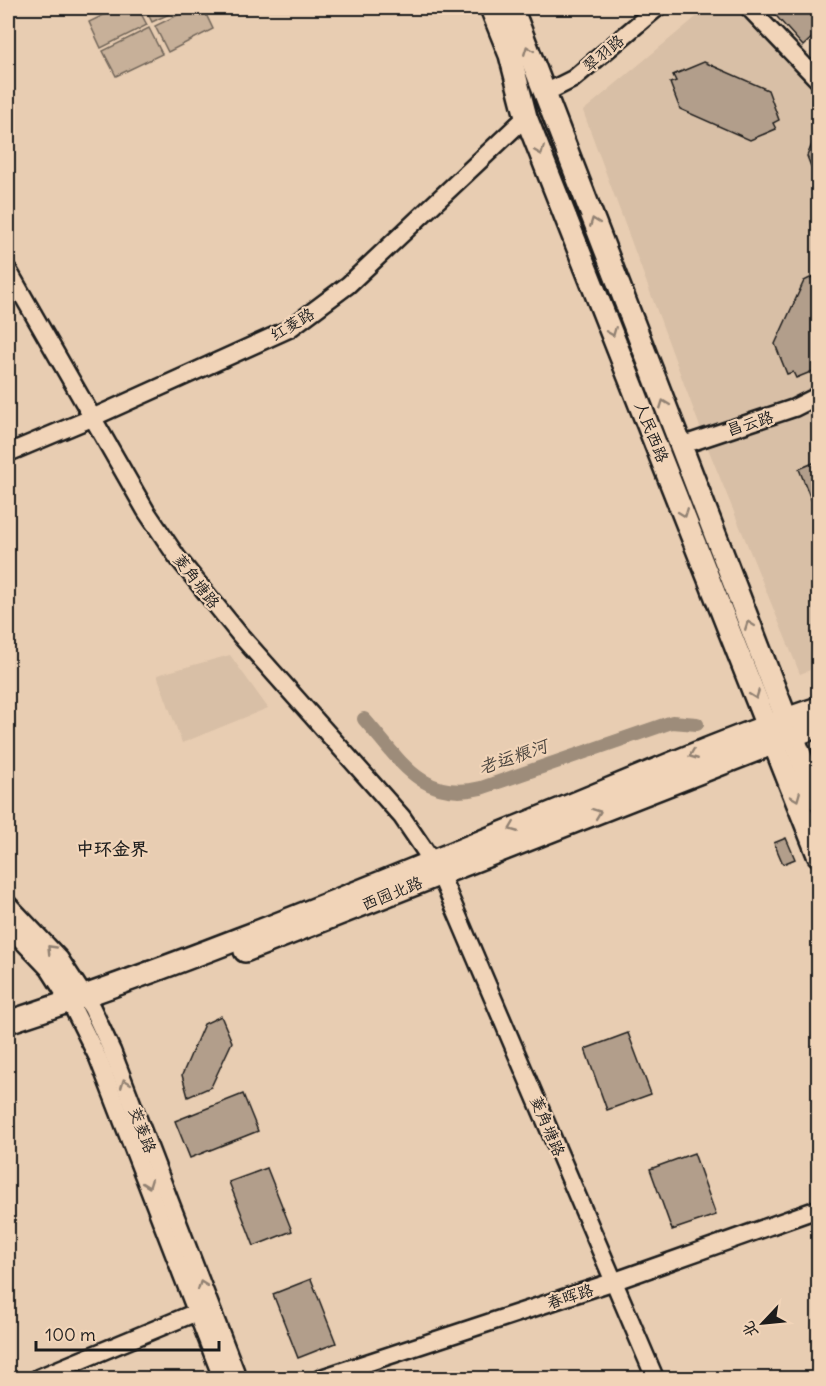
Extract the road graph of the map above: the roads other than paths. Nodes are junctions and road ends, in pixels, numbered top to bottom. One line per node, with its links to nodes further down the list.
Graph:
1 (491, 8): 7 (main road, 人民西路)
2 (512, 8): 6 (main road, 人民西路, one-way to 2)
3 (657, 8): 6 (street, 翠羽路)
4 (748, 8): 5 (street)
5 (819, 80)
6 (545, 93): 11 (main road, 人民西路, one-way to 6)
7 (526, 117): 10 (street, 红菱路); 15 (main road, 人民西路, one-way to 15)
8 (8, 270): 10 (street, 菱角塘路)
9 (819, 396): 11 (street, 昌云路)
10 (94, 417): 12 (street, 红菱路); 18 (street, 菱角塘路)
11 (680, 446): 15 (main road, 人民西路, one-way to 11)
12 (8, 453)
13 (819, 708): 15 (main road)
14 (819, 726): 15 (main road)
15 (780, 731): 16 (main road, 人民西路); 17 (main road, 人民西路, one-way to 17); 18 (main road, 西园北路)
16 (819, 801)
17 (819, 855)
18 (436, 868): 21 (main road, 西园北路); 25 (street, 菱角塘路)
19 (8, 904): 21 (street, 茭菱路, one-way to 19)
20 (8, 926): 21 (street, 茭菱路)
21 (81, 1005): 22 (main road, 西园北路); 23 (main road, 西园北路); 26 (street, 茭菱路)
22 (8, 1022)
23 (8, 1037)
24 (819, 1209): 25 (street, 春晖路)
25 (615, 1281): 30 (street, 春晖路); 31 (street, 菱角塘路)
26 (203, 1309): 27 (street); 28 (street, 茭菱路); 29 (street, 茭菱路)
27 (38, 1378)
28 (222, 1378)
29 (238, 1378)
30 (321, 1378)
31 (655, 1378)

